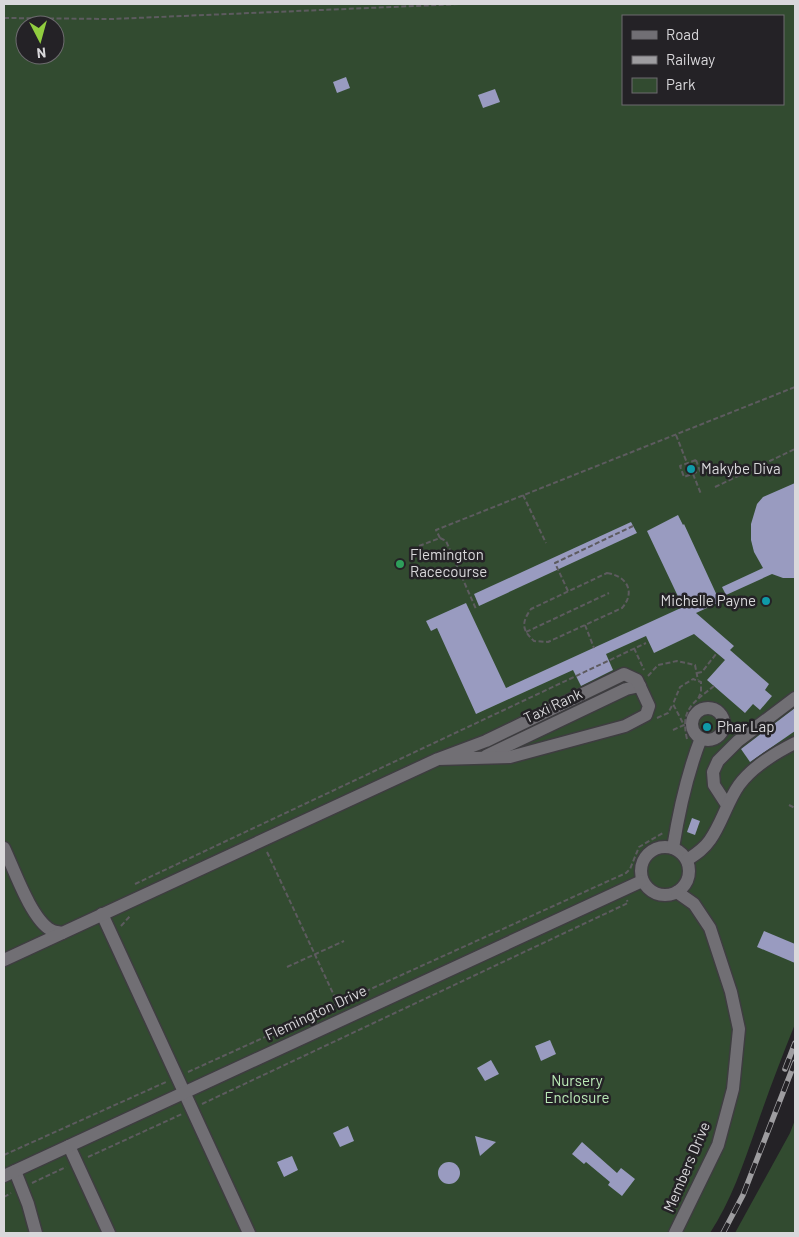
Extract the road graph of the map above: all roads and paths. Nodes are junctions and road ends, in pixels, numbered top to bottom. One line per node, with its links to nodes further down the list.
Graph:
1 (460, 4): 2 (path)
2 (4, 18)
3 (795, 387): 4 (path)
4 (676, 434): 6 (path); 10 (path)
5 (795, 449): 8 (path)
6 (687, 463): 7 (path); 7 (path)
7 (693, 474): 9 (path)
8 (715, 487)
9 (701, 494)
10 (523, 495): 12 (path); 13 (path)
11 (633, 526): 15 (path)
12 (440, 538): 14 (path); 17 (path)
13 (546, 543)
14 (418, 546)
15 (568, 591): 18 (path); 19 (path)
16 (609, 593): 19 (path)
17 (476, 609)
18 (584, 625): 19 (path); 21 (path)
19 (526, 632)
20 (646, 643): 22 (path)
21 (594, 648)
22 (634, 648): 24 (path); 48 (path)
23 (716, 654): 24 (path)
24 (696, 673): 25 (path)
25 (698, 680): 29 (path); 30 (path)
26 (640, 686): 36 (lane, Taxi Rank); 36 (lane); 37 (lane)
27 (714, 686): 29 (path)
28 (795, 698): 39 (lane)
29 (697, 700): 32 (path)
30 (673, 704): 31 (path); 32 (path)
31 (656, 719)
32 (684, 725): 33 (path); 34 (path)
33 (673, 730)
34 (694, 739): 43 (lane)
35 (795, 743): 39 (lane)
36 (482, 758): 37 (lane)
37 (438, 759): 52 (lane)
38 (789, 805): 40 (path)
39 (727, 806): 45 (lane)
40 (795, 808)
41 (665, 829): 46 (path)
42 (4, 848): 53 (lane)
43 (673, 848): 45 (lane); 47 (lane)
44 (266, 850): 56 (path)
45 (687, 860): 50 (lane)
46 (618, 877): 49 (path); 59 (path)
47 (642, 881): 49 (lane, Flemington Drive); 50 (lane)
48 (135, 884)
49 (624, 890): 60 (lane, Flemington Drive); 63 (path)
50 (677, 892): 73 (lane, Members Drive)
51 (133, 913): 54 (path)
52 (102, 914): 53 (lane); 54 (lane)
53 (62, 933): 57 (lane)
54 (111, 934): 61 (lane)
55 (344, 941): 56 (path)
56 (314, 954): 58 (path); 59 (path)
57 (4, 960)
58 (287, 967)
59 (337, 1004): 60 (path); 61 (path)
60 (345, 1018): 62 (lane, Flemington Drive)
61 (176, 1077): 62 (lane); 65 (path)
62 (184, 1092): 63 (lane); 64 (lane, Flemington Drive)
63 (192, 1109): 66 (path); 72 (lane)
64 (69, 1146): 66 (lane); 67 (lane, Flemington Drive)
65 (4, 1155)
66 (76, 1162): 68 (path); 71 (lane)
67 (10, 1173): 68 (lane)
68 (22, 1188): 69 (path); 70 (lane)
69 (4, 1196)
70 (36, 1233)
71 (109, 1233)
72 (249, 1233)
73 (675, 1233)

